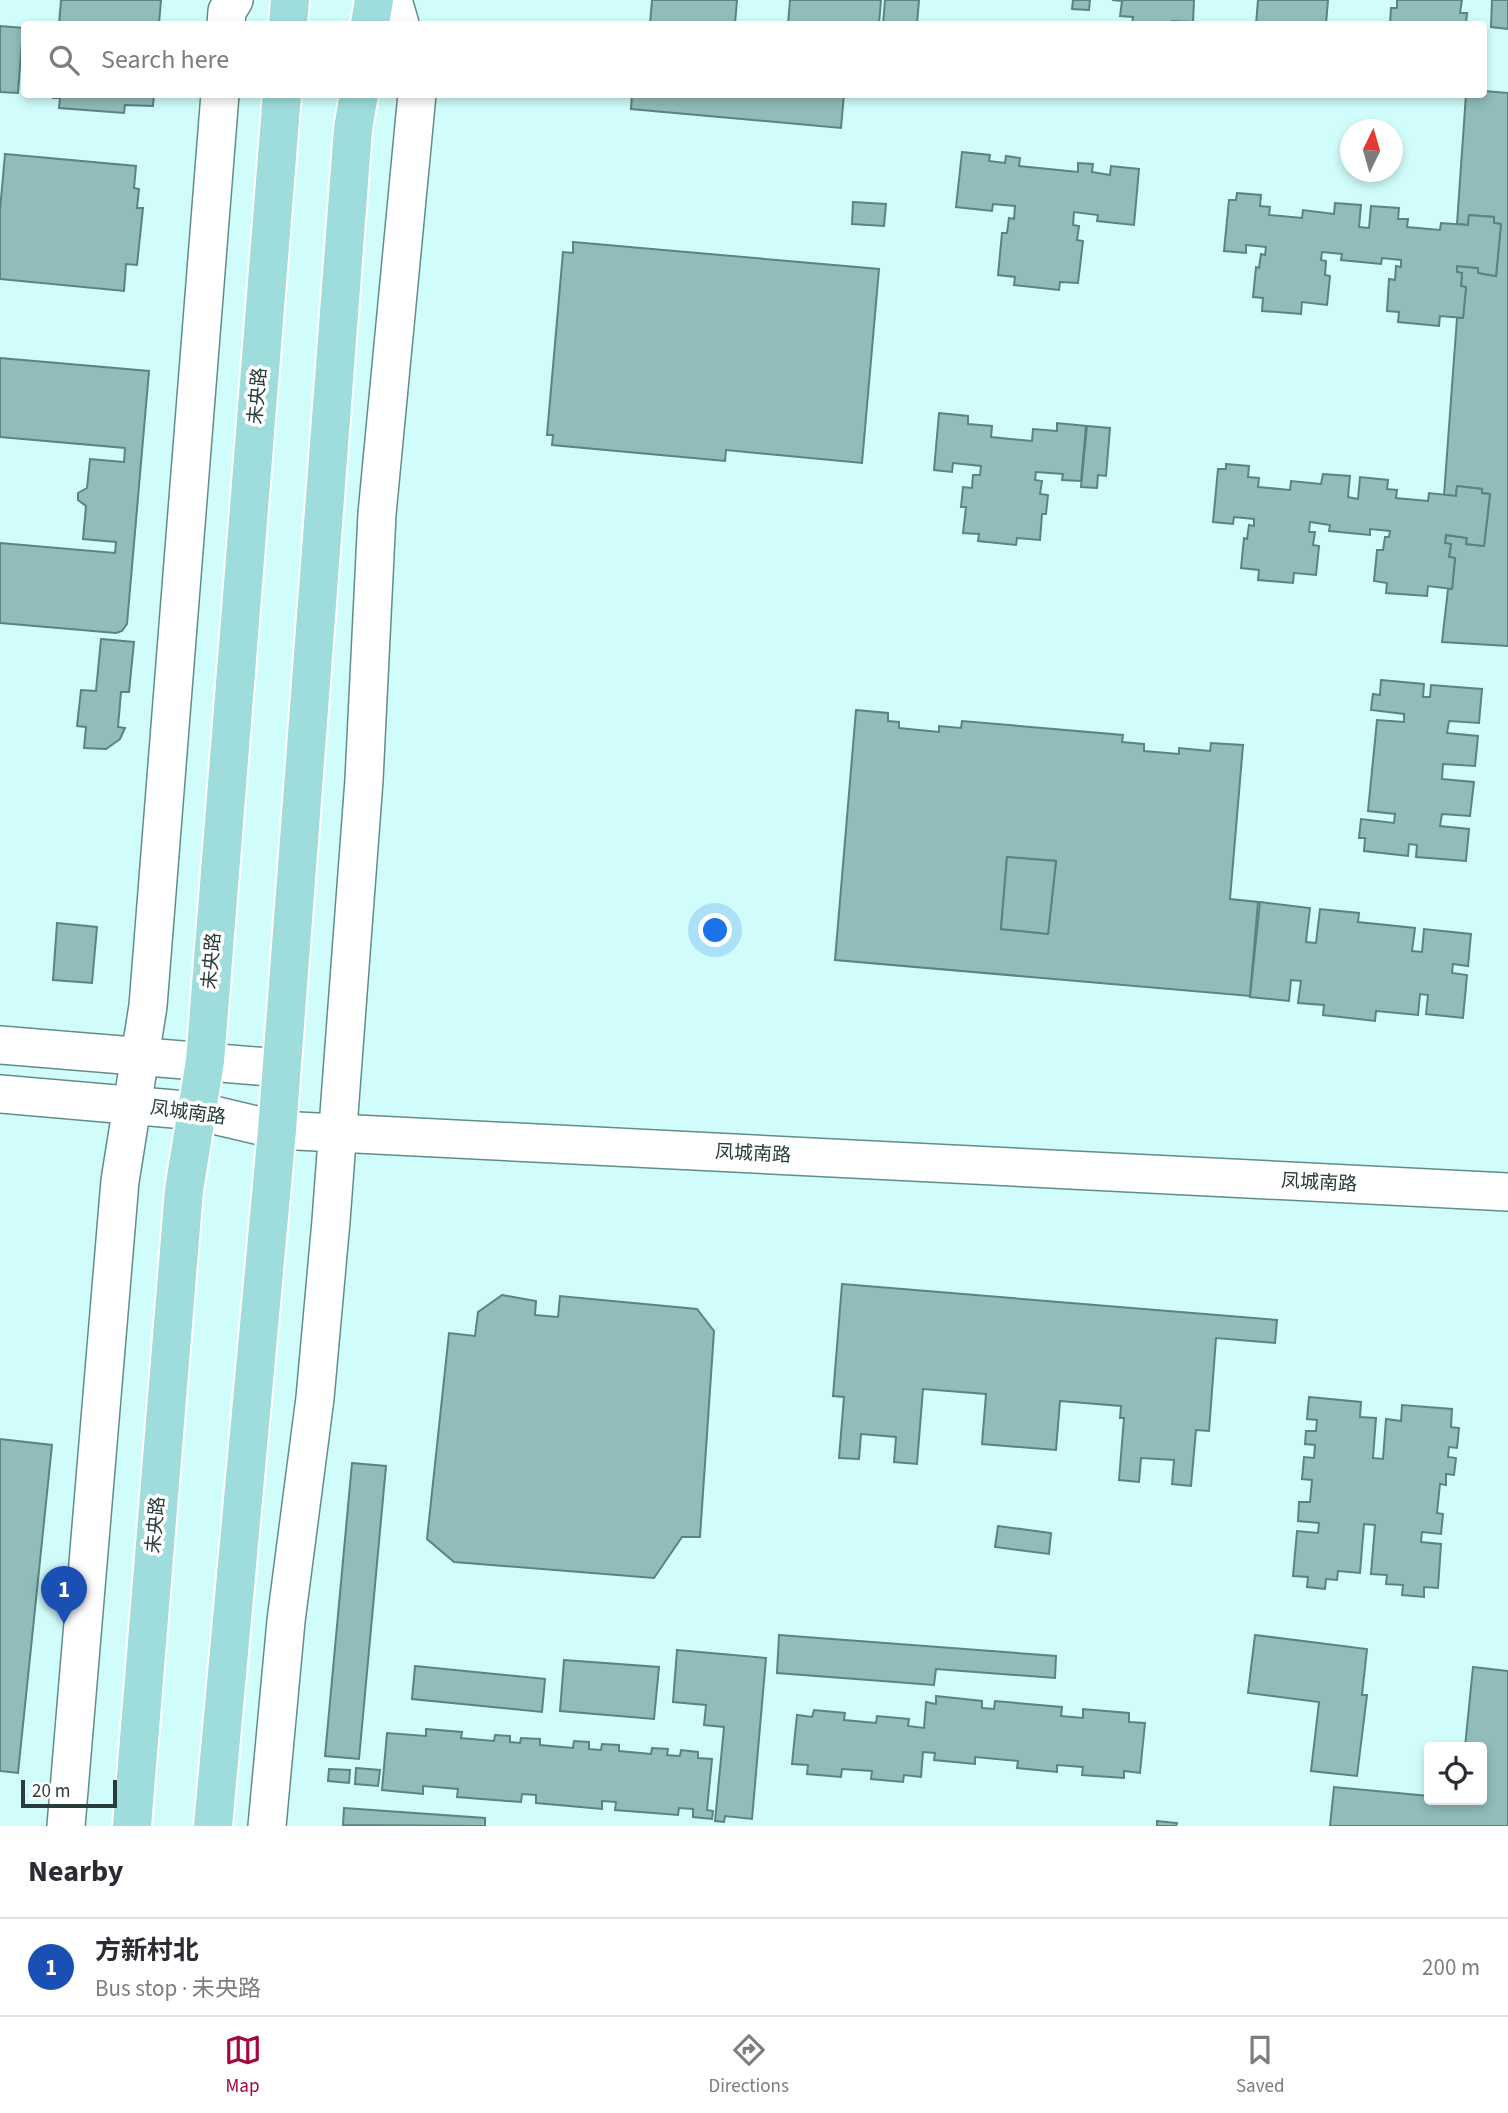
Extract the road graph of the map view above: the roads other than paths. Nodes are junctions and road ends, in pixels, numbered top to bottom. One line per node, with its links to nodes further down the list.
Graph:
1 (234, 0): 5 (street)
2 (290, 0): 6 (main road)
3 (374, 0): 7 (main road)
4 (393, 0): 8 (street)
5 (226, 21)
6 (288, 21)
7 (370, 21)
8 (399, 21)
9 (220, 98): 14 (street)
10 (282, 98): 15 (main road, 未央路)
11 (358, 98): 16 (main road)
12 (417, 98): 21 (street)
13 (0, 1045): 14 (street)
14 (140, 1056): 15 (street); 18 (street)
15 (205, 1061): 16 (street); 19 (main road, 未央路)
16 (282, 1068): 20 (main road)
17 (0, 1094): 18 (street, 凤城南路)
18 (132, 1106): 19 (street, 凤城南路); 23 (street)
19 (197, 1111): 20 (street, 凤城南路); 24 (main road, 未央路)
20 (276, 1130): 21 (street, 凤城南路); 25 (main road)
21 (337, 1133): 22 (street, 凤城南路); 26 (street)
22 (1508, 1192)
23 (66, 1826)
24 (132, 1826)
25 (213, 1826)
26 (267, 1826)

